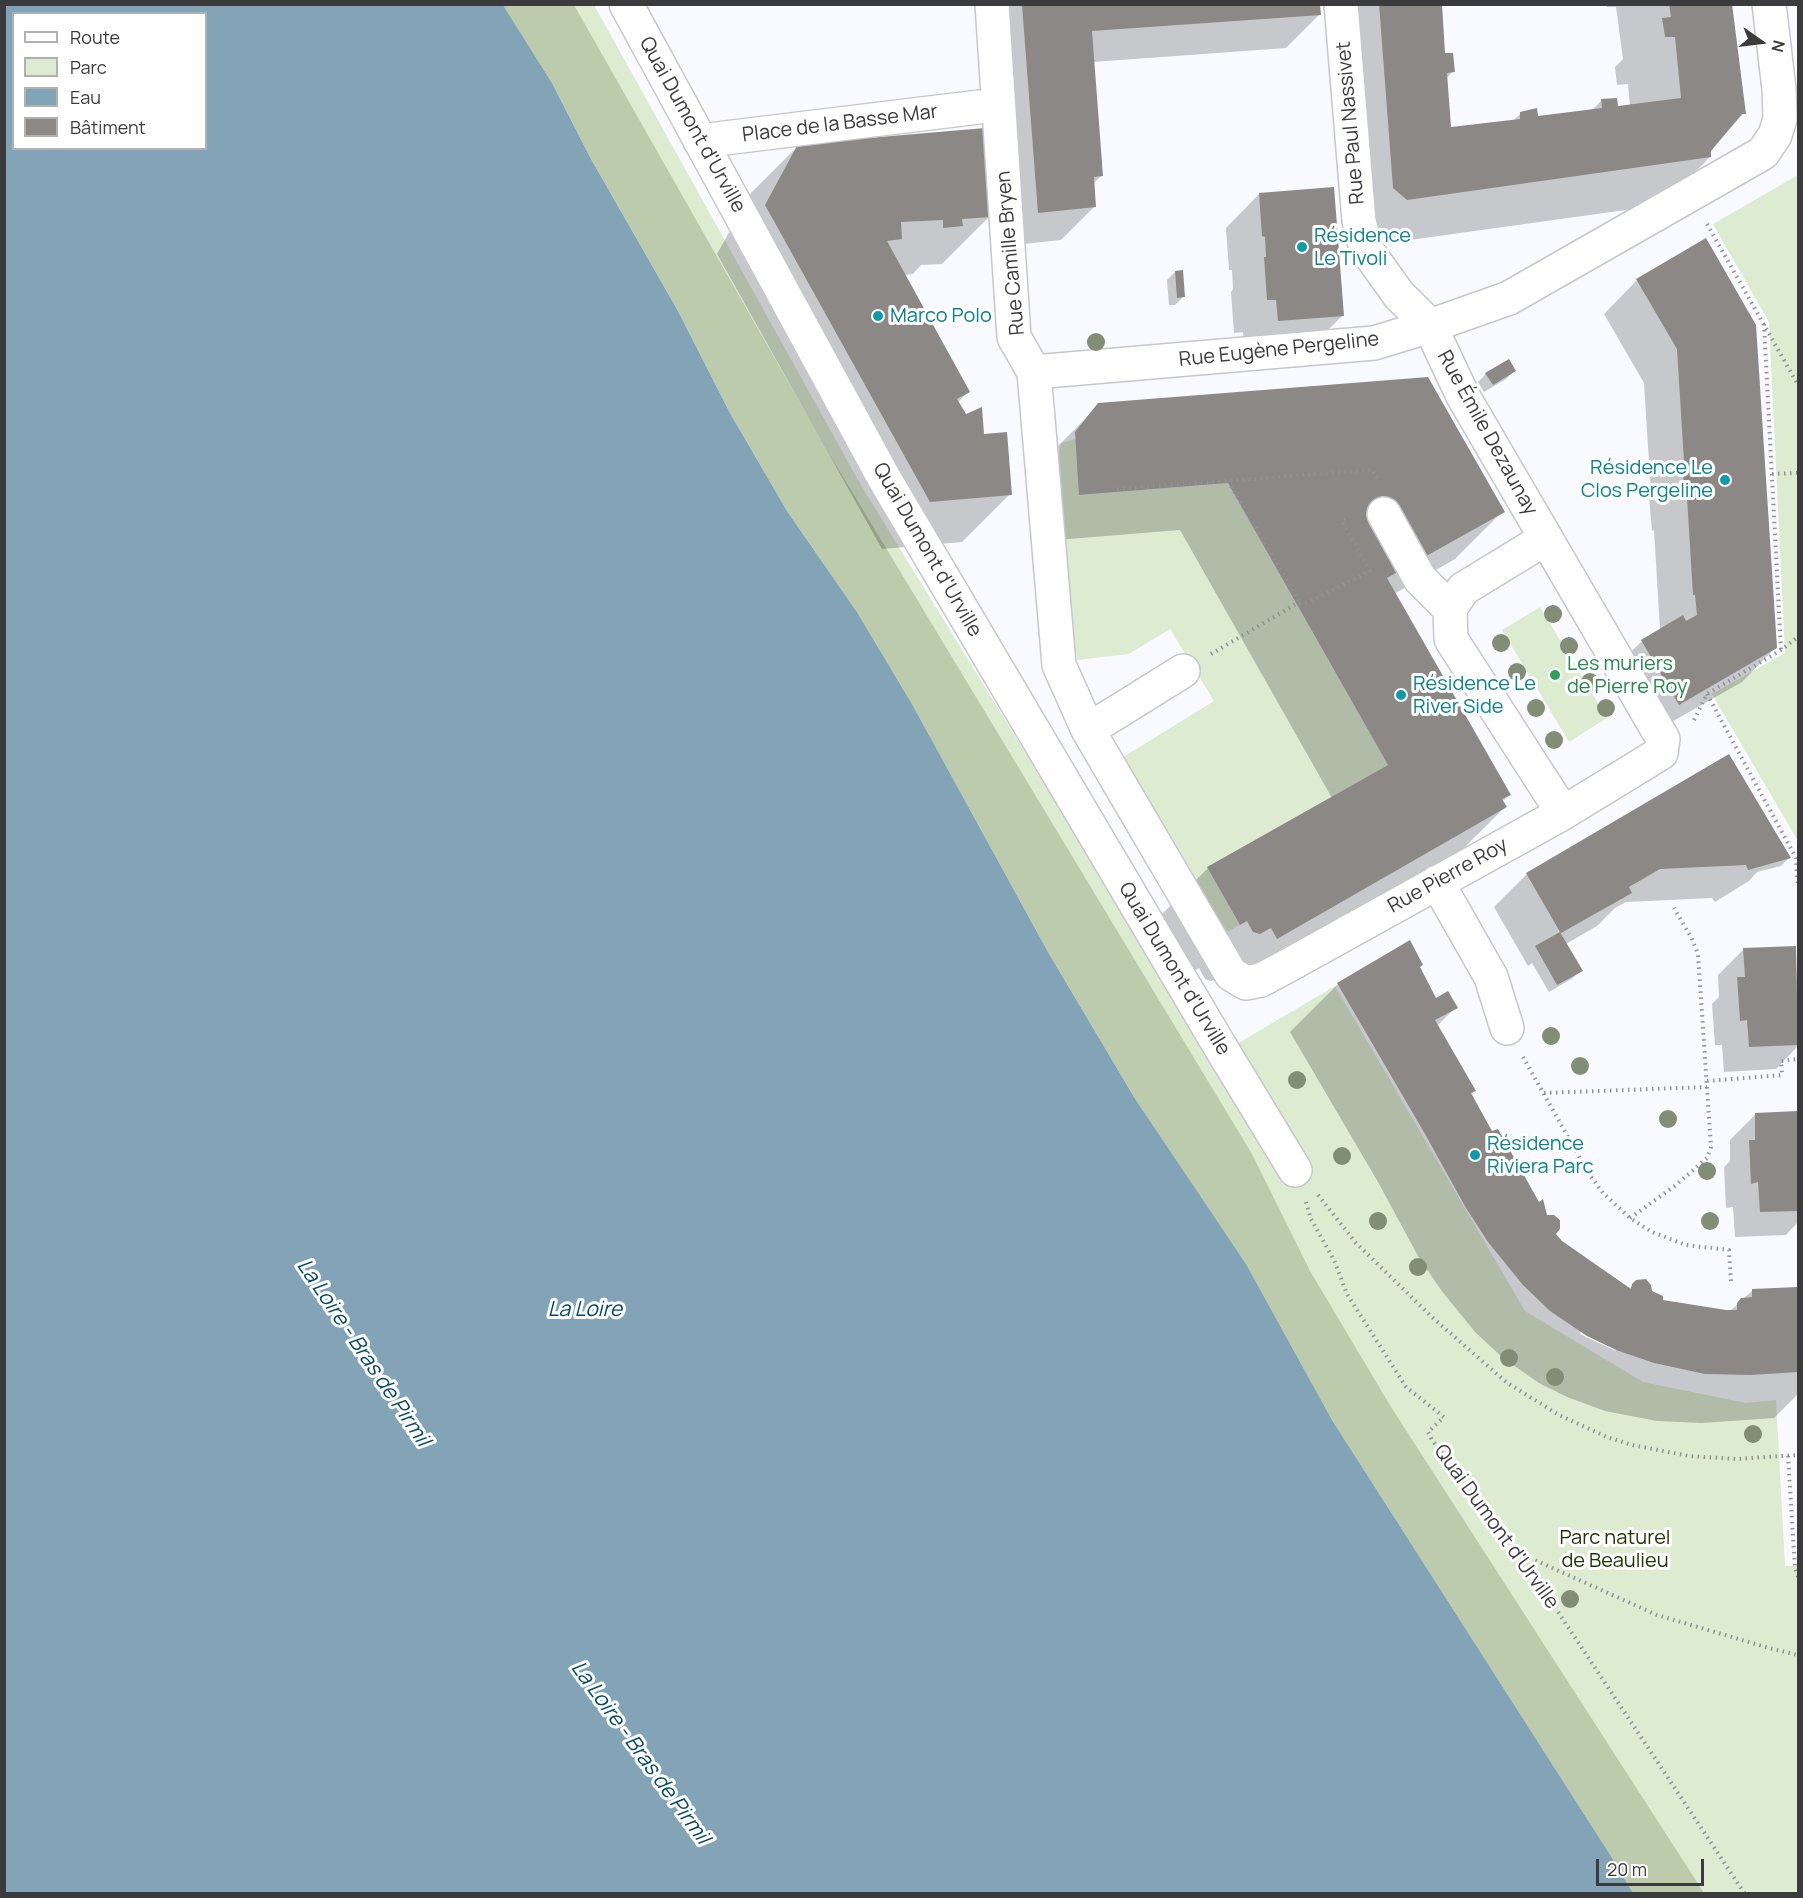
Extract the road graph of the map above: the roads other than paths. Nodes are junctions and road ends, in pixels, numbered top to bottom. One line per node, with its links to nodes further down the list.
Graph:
1 (626, 4): 6 (street, Quai Dumont d'Urville)
2 (992, 4): 8 (street, Rue Camille Bryen)
3 (1341, 4): 7 (street, Rue Paul Nassivet)
4 (1769, 4): 7 (street, Rue Eugène Pergeline)
5 (979, 107): 6 (street, Place de la Basse Mar)
6 (700, 141): 18 (street, Quai Dumont d'Urville)
7 (1430, 326): 8 (street, Rue Eugène Pergeline); 10 (street, Rue Émile Dezaunay)
8 (1034, 372): 13 (street, Rue Camille Bryen)
9 (1383, 499): 11 (street)
10 (1545, 540): 11 (street, Rue Émile Dezaunay); 14 (street, Rue Émile Dezaunay)
11 (1450, 609): 15 (street)
12 (1183, 670): 13 (street)
13 (1088, 730): 16 (street, Rue Pierre Roy)
14 (1662, 746): 15 (street, Rue Pierre Roy)
15 (1563, 813): 16 (street, Rue Pierre Roy)
16 (1437, 882): 17 (street)
17 (1507, 1028)
18 (1295, 1170)

